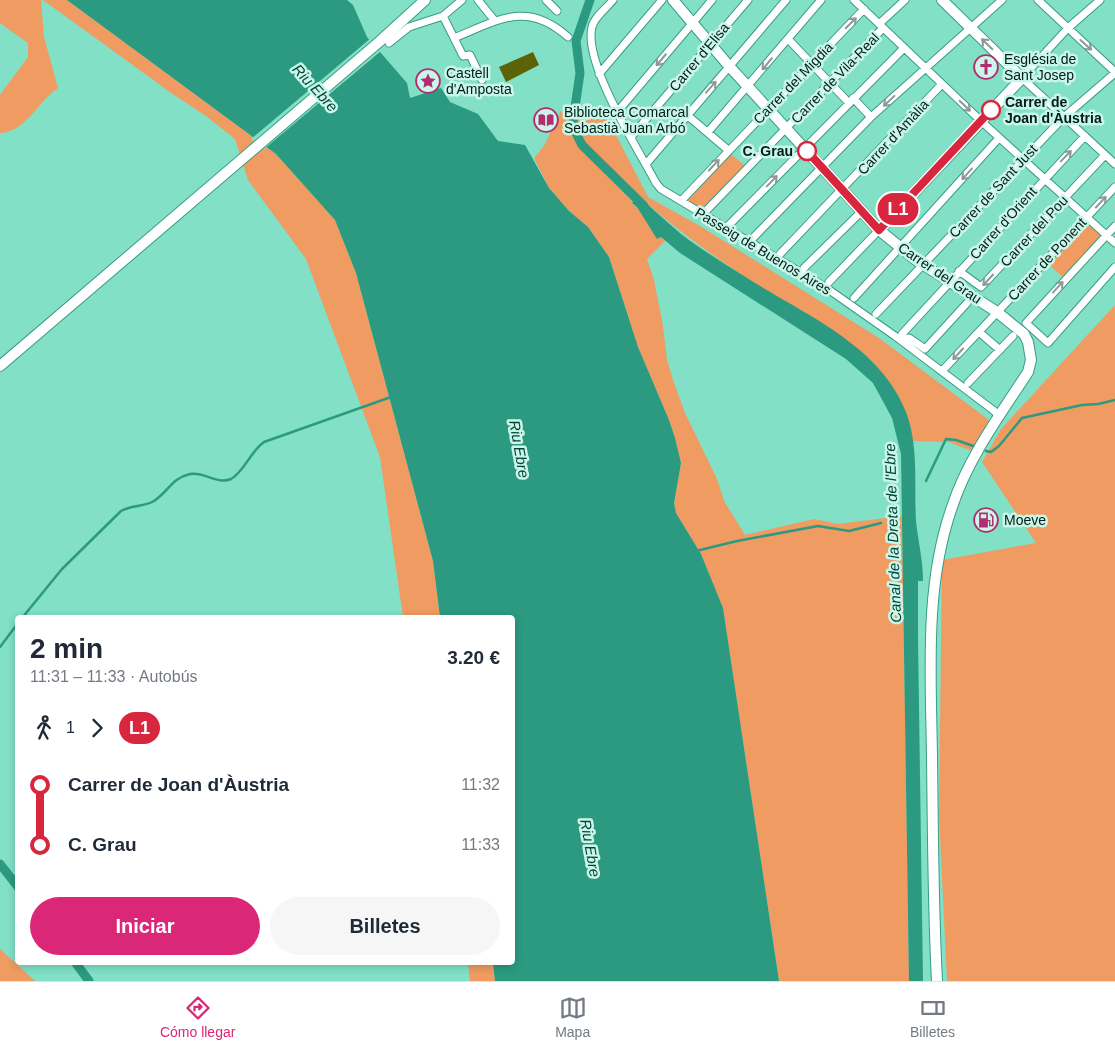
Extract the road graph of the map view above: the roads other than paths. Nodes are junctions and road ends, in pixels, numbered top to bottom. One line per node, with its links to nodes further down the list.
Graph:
1 (425, 0): 29 (street)
2 (462, 0): 20 (street)
3 (478, 0): 21 (street)
4 (546, 0): 19 (street)
5 (613, 0): 36 (street, Passeig de Buenos Aires)
6 (662, 0): 36 (street)
7 (673, 0): 22 (street, Carrer del Grau)
8 (712, 0): 22 (street)
9 (748, 0): 30 (street, Carrer d'Elisa)
10 (786, 0): 33 (street)
11 (821, 0): 28 (street)
12 (854, 0): 18 (street)
13 (906, 0): 23 (street, Carrer de Vila-Real)
14 (942, 0): 24 (street)
15 (1002, 0): 24 (street)
16 (1038, 0): 25 (street)
17 (1100, 0): 25 (street)
18 (864, 10): 23 (street); 32 (street, Carrer del Migdia, one-way to 18)
19 (557, 11)
20 (442, 16): 27 (street); 29 (street)
21 (495, 21): 26 (street); 27 (street)
22 (692, 23): 30 (street, Carrer del Grau); 44 (street, one-way to 44)
23 (881, 26): 31 (street); 39 (street, Carrer de Vila-Real)
24 (970, 28): 34 (street); 37 (street, one-way to 24)
25 (1068, 28): 35 (street, one-way to 35); 37 (street)
26 (568, 37)
27 (454, 38): 38 (street)
28 (788, 39): 32 (street); 41 (street, one-way to 41)
29 (384, 43): 91 (street)
30 (711, 44): 33 (street, Carrer del Grau); 52 (street, Carrer d'Elisa)
31 (904, 48): 34 (street); 42 (street)
32 (811, 63): 39 (street); 43 (street, Carrer del Migdia)
33 (729, 66): 41 (street, Carrer del Grau); 45 (street, one-way to 33)
34 (925, 68): 40 (street); 46 (street, one-way to 46)
35 (1115, 72): 47 (street, Carrer de Sant Just)
36 (599, 74): 44 (street, Passeig de Buenos Aires)
37 (1022, 78): 47 (street); 48 (street)
38 (482, 80)
39 (830, 83): 42 (street); 49 (street, Carrer de Vila-Real)
40 (942, 84): 48 (street, one-way to 48); 63 (street, Carrer d'Amàlia)
41 (748, 86): 43 (street, Carrer del Grau); 50 (street)
42 (851, 100): 46 (street); 54 (street)
43 (769, 108): 49 (street, Carrer del Grau); 55 (street, Carrer del Migdia)
44 (618, 111): 52 (street, Passeig de Buenos Aires)
45 (687, 115): 50 (street); 59 (street)
46 (872, 117): 60 (street)
47 (1064, 117): 51 (street); 57 (street, Carrer de Sant Just)
48 (981, 121): 53 (street); 71 (street)
49 (787, 128): 54 (street, Carrer del Grau); 67 (street, Carrer de Vila-Real)
50 (708, 132): 55 (street)
51 (1085, 136): 56 (street); 61 (street, Carrer d'Orient, one-way to 51)
52 (631, 137): 59 (street, Passeig de Buenos Aires)
53 (999, 138): 57 (street); 75 (street, one-way to 75)
54 (804, 148): 60 (street, Carrer del Grau); 70 (street, one-way to 54)
55 (728, 150): 65 (street, Carrer del Migdia, one-way to 55)
56 (1105, 155): 58 (street); 64 (street, Carrer del Pou)
57 (1023, 160): 61 (street); 77 (street, Carrer de Sant Just)
58 (1114, 162)
59 (646, 164): 65 (street, Passeig de Buenos Aires)
60 (822, 166): 63 (street, Carrer del Grau); 73 (street)
61 (1044, 179): 64 (street); 80 (street, Carrer d'Orient)
62 (1115, 187): 68 (street, Carrer de Ponent, one-way to 62)
63 (843, 189): 66 (street, Carrer del Grau); 76 (street, Carrer d'Amàlia)
64 (1065, 198): 68 (street); 80 (street, Carrer del Pou, one-way to 80)
65 (681, 201): 67 (street, Passeig de Buenos Aires)
66 (862, 210): 71 (street, Carrer del Grau); 79 (street)
67 (702, 214): 70 (street, Passeig de Buenos Aires)
68 (1087, 218): 72 (street); 85 (street, Carrer de Ponent)
69 (1115, 226): 72 (street)
70 (726, 228): 89 (street, Passeig de Buenos Aires)
71 (879, 230): 75 (street, Carrer del Grau); 81 (street)
72 (1106, 235): 74 (street); 78 (street, one-way to 72)
73 (753, 238)
74 (1115, 243)
75 (900, 247): 77 (street, Carrer del Grau); 83 (street)
76 (780, 254)
77 (924, 265): 82 (street, Carrer del Grau); 86 (street, Carrer de Sant Just)
78 (1115, 267)
79 (804, 268)
80 (959, 271): 82 (street, Carrer d'Orient)
81 (829, 282)
82 (950, 282): 85 (street, Carrer del Grau); 89 (street, Carrer d'Orient)
83 (854, 298)
84 (967, 302): 89 (street)
85 (997, 312): 87 (street, Carrer de Ponent); 94 (street, Carrer del Grau)
86 (876, 314)
87 (979, 332): 90 (street); 92 (street, Carrer de Ponent, one-way to 92)
88 (1013, 336): 90 (street)
89 (901, 337): 92 (street, Passeig de Buenos Aires)
90 (1000, 350): 93 (street)
91 (0, 366)
92 (942, 371): 94 (street, Passeig de Buenos Aires)
93 (968, 383)
94 (1000, 416): 95 (street)
95 (937, 981)

